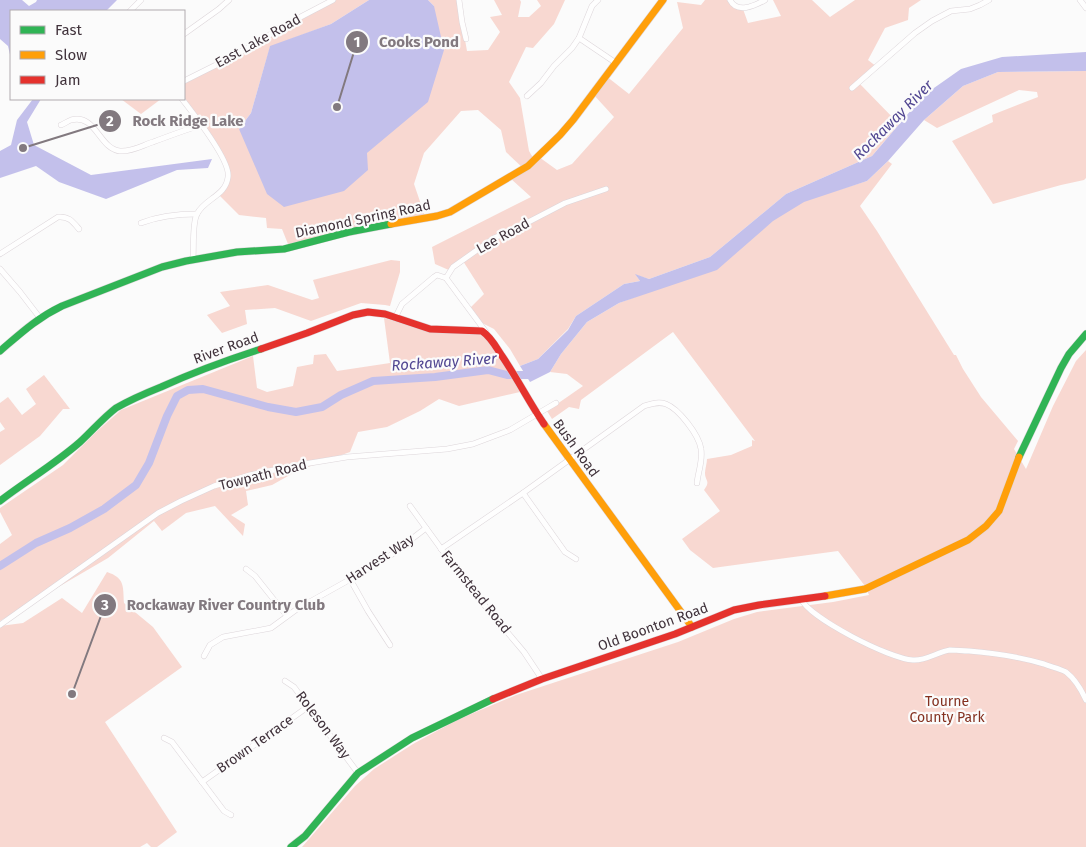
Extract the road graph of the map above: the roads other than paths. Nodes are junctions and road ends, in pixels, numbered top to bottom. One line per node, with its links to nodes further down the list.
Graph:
1 (141, 0): 12 (street)
2 (229, 0): 13 (street)
3 (332, 0): 17 (street, East Lake Road)
4 (459, 0): 15 (street)
5 (598, 0): 14 (street)
6 (663, 0): 16 (street, Diamond Spring Road)
7 (730, 0): 8 (street)
8 (765, 0)
9 (989, 0): 18 (street)
10 (1080, 0): 11 (street)
11 (1086, 8)
12 (131, 10)
13 (185, 33)
14 (579, 38): 16 (street); 19 (street)
15 (466, 39)
16 (616, 63): 28 (street, Diamond Spring Road)
17 (185, 80)
18 (852, 88)
19 (528, 96)
20 (183, 100): 21 (street)
21 (201, 124): 22 (street); 24 (street)
22 (61, 125)
23 (606, 190): 30 (street, Lee Road)
24 (197, 214): 25 (street); 28 (street)
25 (141, 223)
26 (79, 229): 27 (street)
27 (0, 254)
28 (193, 259): 31 (street, Diamond Spring Road)
29 (0, 269): 31 (street)
30 (446, 278): 32 (street, Lee Road); 34 (street, Bush Road)
31 (40, 318): 35 (street, Diamond Spring Road)
32 (395, 318): 34 (street, River Road); 41 (street, River Road)
33 (1086, 334): 48 (street, Old Boonton Road)
34 (490, 338): 37 (street, Bush Road)
35 (0, 351)
36 (556, 403): 37 (street, Towpath Road)
37 (537, 414): 38 (street, Bush Road); 52 (street, Towpath Road)
38 (569, 460): 39 (street); 40 (street); 53 (street, Bush Road)
39 (697, 483)
40 (522, 493): 44 (street); 45 (street)
41 (0, 501)
42 (410, 506): 43 (street, Farmstead Road)
43 (426, 528): 44 (street, Farmstead Road); 47 (street, Harvest Way)
44 (441, 549): 56 (street, Farmstead Road)
45 (576, 560)
46 (246, 569): 51 (street)
47 (350, 579): 51 (street, Harvest Way); 54 (street)
48 (810, 598): 49 (street, Old Boonton Road); 50 (street)
49 (801, 599): 50 (street); 53 (street, Old Boonton Road)
50 (813, 612): 58 (street)
51 (288, 616): 55 (street, Harvest Way)
52 (0, 625)
53 (692, 627): 56 (street, Old Boonton Road)
54 (390, 645)
55 (204, 656)
56 (542, 679): 61 (street, Old Boonton Road)
57 (285, 681): 59 (street, Roleson Way)
58 (1086, 700)
59 (309, 706): 61 (street, Roleson Way); 62 (street, Brown Terrace)
60 (164, 738): 62 (street)
61 (358, 773): 64 (street, Old Boonton Road)
62 (202, 782): 63 (street)
63 (231, 815)
64 (291, 847)

